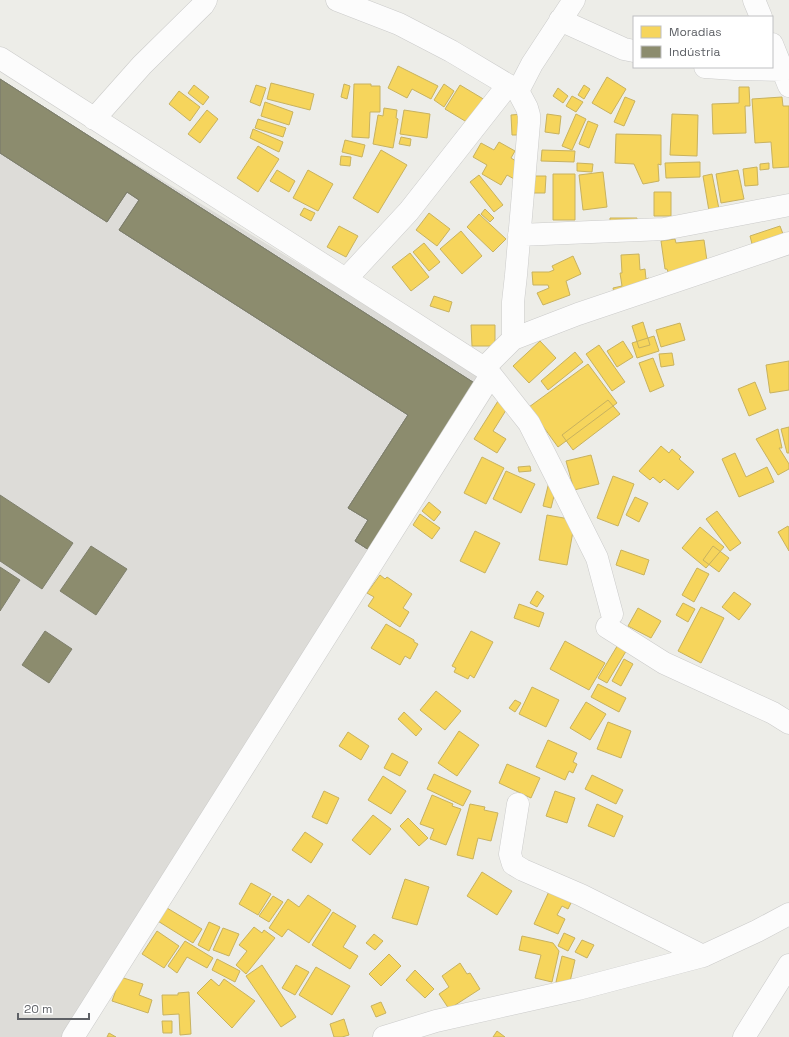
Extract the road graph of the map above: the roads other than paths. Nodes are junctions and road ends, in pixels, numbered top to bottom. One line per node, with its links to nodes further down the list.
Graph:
1 (206, 0): 13 (street)
2 (337, 0): 12 (street)
3 (574, 0): 6 (street)
4 (754, 0): 5 (street)
5 (761, 16)
6 (560, 20): 8 (street); 12 (street)
7 (773, 46): 11 (street)
8 (633, 51)
9 (0, 58): 13 (street)
10 (715, 68): 11 (street)
11 (786, 78)
12 (513, 88): 15 (street); 17 (street)
13 (94, 119): 17 (street)
14 (789, 205): 15 (street)
15 (519, 234): 18 (street)
16 (789, 242): 18 (street)
17 (346, 278): 19 (street)
18 (512, 339): 19 (street)
19 (487, 371): 20 (street); 25 (street)
20 (789, 723)
21 (518, 804): 23 (street)
22 (789, 914): 23 (street)
23 (703, 956): 26 (street)
24 (789, 965): 27 (street)
25 (73, 1037)
26 (384, 1037)
27 (744, 1037)

